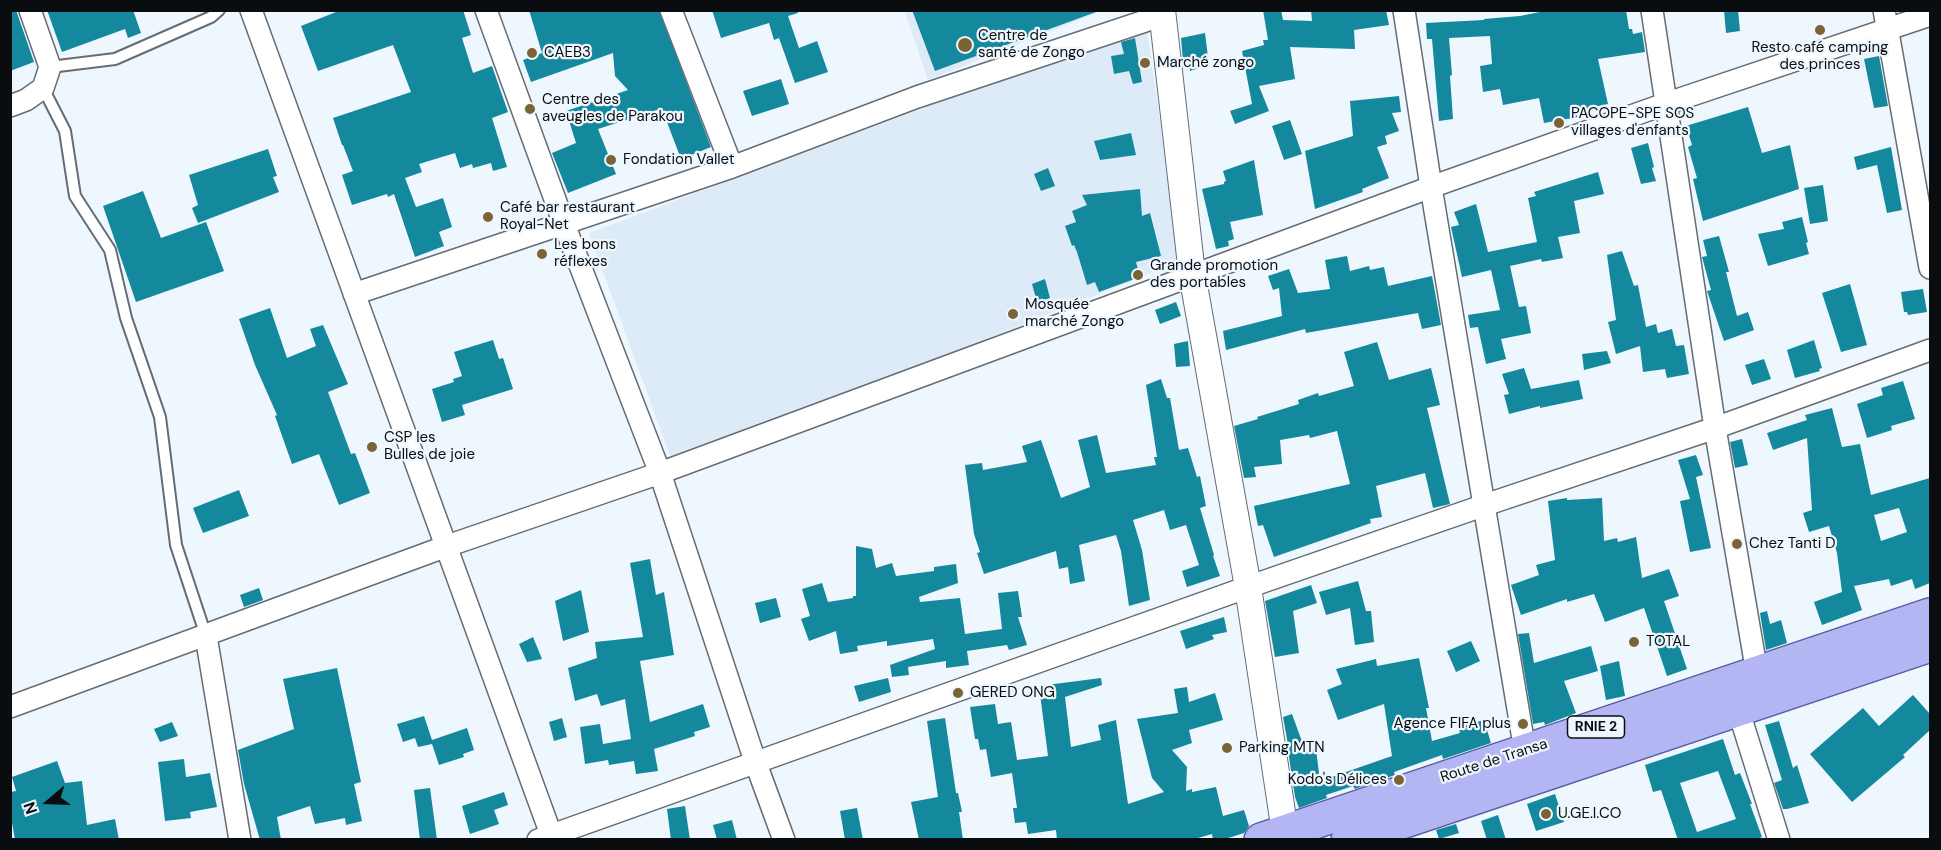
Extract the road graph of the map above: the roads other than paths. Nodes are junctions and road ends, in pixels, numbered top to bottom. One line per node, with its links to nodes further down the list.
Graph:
1 (30, 10): 11 (street)
2 (219, 10): 11 (lane)
3 (486, 10): 17 (street)
4 (670, 10): 15 (street)
5 (1404, 10): 16 (street)
6 (1652, 10): 13 (street)
7 (254, 11): 20 (street)
8 (1163, 13): 15 (street); 19 (street)
9 (1930, 15): 10 (street)
10 (1885, 20): 13 (street); 18 (street)
11 (50, 67): 12 (street)
12 (43, 88): 14 (street); 28 (lane)
13 (1665, 104): 16 (street); 22 (street)
14 (10, 106)
15 (732, 167): 17 (street)
16 (1431, 187): 19 (street); 24 (street)
17 (564, 224): 20 (street); 23 (street)
18 (1930, 268)
19 (1192, 274): 23 (street); 26 (street)
20 (354, 294): 25 (street)
21 (1930, 350): 22 (street)
22 (1715, 428): 24 (street); 30 (street)
23 (660, 472): 25 (street); 34 (street)
24 (1485, 505): 26 (street); 33 (street)
25 (447, 546): 28 (street); 36 (street)
26 (1248, 587): 34 (street); 35 (street)
27 (1930, 615): 30 (main road, Route de Transa / RNIE 2)
28 (207, 636): 31 (street); 37 (street)
29 (1930, 645): 32 (main road, Route de Transa / RNIE 2)
30 (1757, 673): 33 (main road, Route de Transa / RNIE 2)
31 (10, 707)
32 (1738, 709): 39 (main road, Route de Transa / RNIE 2); 40 (street)
33 (1525, 751): 35 (main road, Route de Transa / RNIE 2)
34 (755, 761): 36 (street); 38 (street)
35 (1273, 836)
36 (547, 838)
37 (240, 840)
38 (784, 840)
39 (1348, 840)
40 (1779, 840)

